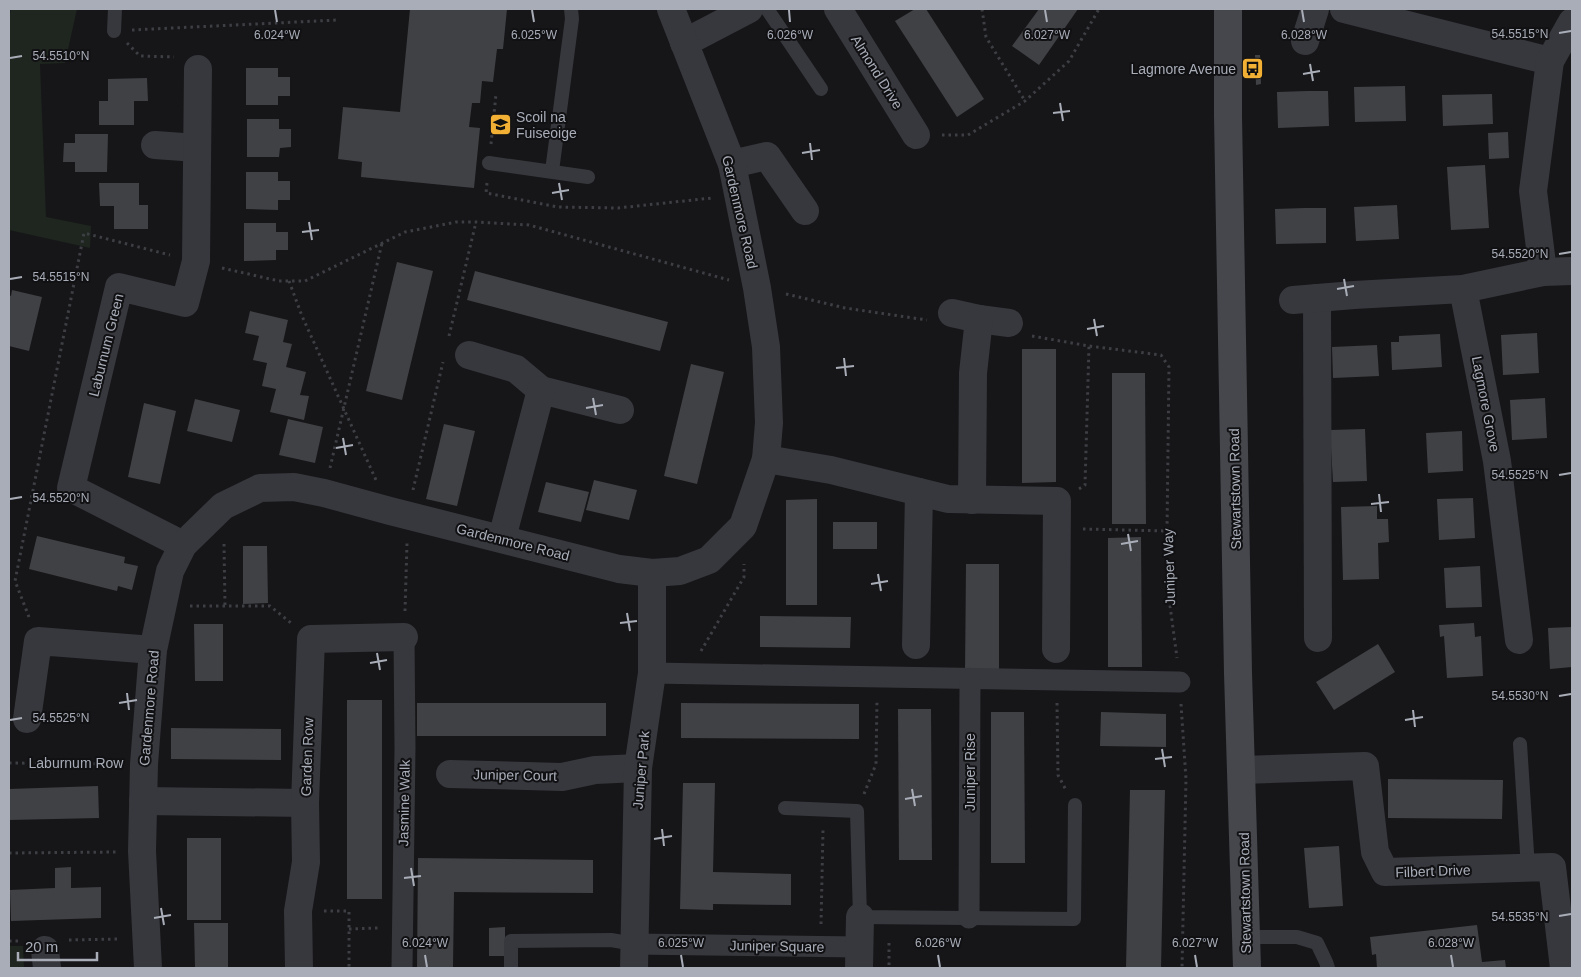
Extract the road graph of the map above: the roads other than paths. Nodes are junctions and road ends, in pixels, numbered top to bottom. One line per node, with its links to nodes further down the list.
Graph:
1 (115, 9): 11 (lane)
2 (571, 9): 22 (lane)
3 (671, 9): 13 (street, Gardenmore Road)
4 (749, 9): 13 (street)
5 (766, 9): 16 (lane)
6 (838, 9): 17 (street, Almond Drive)
7 (1228, 9): 54 (main road, Stewartstown Road)
8 (1315, 9): 12 (street)
9 (1344, 9): 14 (street)
10 (1572, 22): 14 (street)
11 (114, 31)
12 (1305, 41)
13 (684, 43): 21 (street, Gardenmore Road)
14 (1550, 62): 25 (street)
15 (198, 69): 19 (street, Laburnum Green)
16 (821, 89)
17 (916, 135)
18 (156, 145): 19 (street)
19 (197, 148): 38 (street, Laburnum Green)
20 (489, 163): 22 (lane)
21 (732, 164): 24 (street); 34 (street, Gardenmore Road)
22 (552, 172): 23 (lane)
23 (588, 177)
24 (805, 211)
25 (1543, 272): 26 (street); 27 (street)
26 (1572, 272)
27 (1463, 288): 41 (street); 42 (street, Lagmore Grove)
28 (952, 314): 29 (street)
29 (979, 319): 30 (street); 36 (street)
30 (1009, 322)
31 (453, 351): 32 (street)
32 (541, 390): 33 (street); 37 (street)
33 (620, 410)
34 (766, 459): 35 (street); 39 (street, Gardenmore Road)
35 (918, 492): 36 (street); 43 (street)
36 (972, 500): 44 (street)
37 (502, 538): 38 (street, Gardenmore Road); 39 (street, Gardenmore Road)
38 (183, 545): 45 (street, Gardenmore Road)
39 (652, 572): 46 (street, Juniper Park)
40 (404, 637): 57 (street, Garden Row); 68 (street, Jasmine Walk)
41 (1318, 638)
42 (1519, 640)
43 (916, 645): 47 (street)
44 (1056, 649): 49 (street)
45 (154, 650): 51 (street); 56 (street, Gardenmore Road)
46 (652, 673): 47 (street); 53 (street, Juniper Park)
47 (916, 678): 48 (street)
48 (970, 679): 49 (street); 62 (street, Juniper Rise)
49 (1056, 681): 50 (street)
50 (1180, 682)
51 (27, 719)
52 (1520, 744): 60 (lane)
53 (638, 768): 55 (street, Juniper Court); 64 (street, Juniper Park)
54 (1242, 770): 60 (street, Filbert Drive); 63 (main road, Stewartstown Road)
55 (450, 774)
56 (143, 801): 57 (street); 66 (street, Gardenmore Road)
57 (305, 803): 67 (street, Garden Row)
58 (1075, 805): 62 (lane)
59 (785, 808): 61 (lane)
60 (1528, 868): 72 (street, Filbert Drive)
61 (860, 917): 62 (lane); 65 (street, Juniper Square)
62 (969, 918)
63 (1247, 937): 70 (main road, Stewartstown Road); 71 (lane)
64 (634, 956): 65 (street, Juniper Square); 69 (lane)
65 (860, 958)
66 (148, 968)
67 (299, 968)
68 (402, 968)
69 (511, 968)
70 (1247, 968)
71 (1328, 968)
72 (1564, 968)

